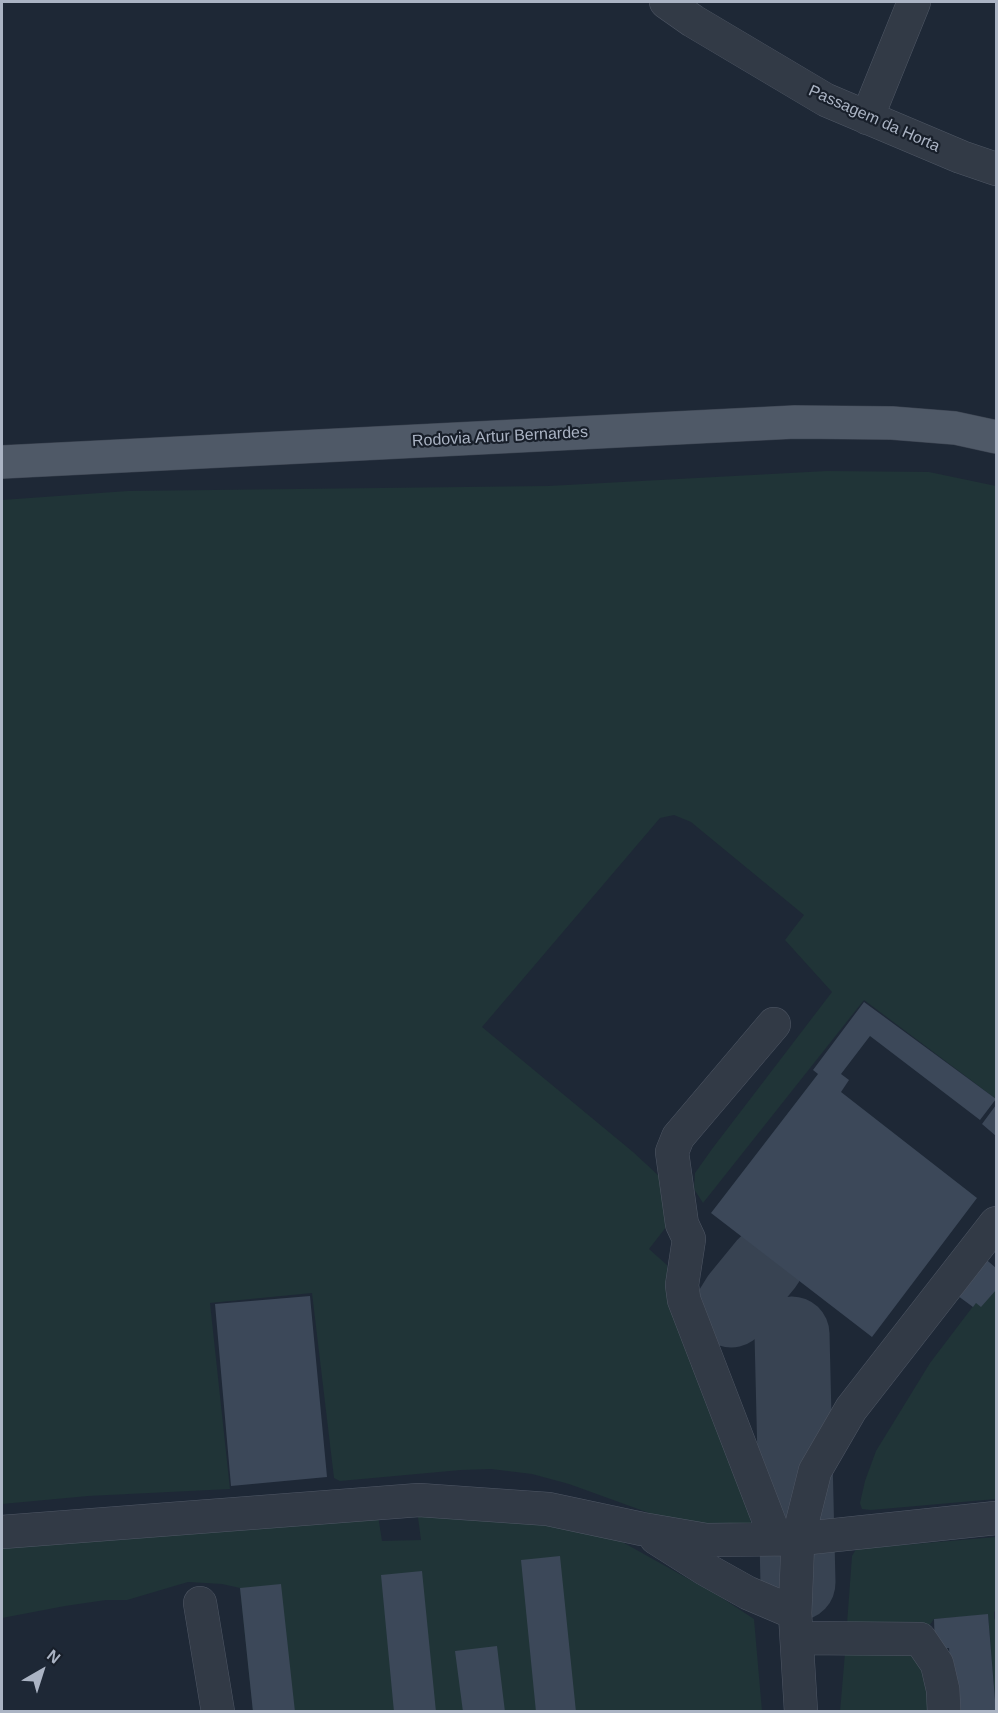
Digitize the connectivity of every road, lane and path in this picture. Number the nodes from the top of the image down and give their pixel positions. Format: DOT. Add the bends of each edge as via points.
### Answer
graph roads {
  1 [pos="666,2"];
  2 [pos="914,2"];
  3 [pos="867,118"];
  4 [pos="996,169"];
  5 [pos="996,437"];
  6 [pos="2,462"];
  7 [pos="774,1024"];
  8 [pos="996,1223"];
  9 [pos="996,1518"];
  10 [pos="642,1529"];
  11 [pos="2,1532"];
  12 [pos="787,1539"];
  13 [pos="200,1604"];
  14 [pos="796,1625"];
  15 [pos="218,1712"];
  16 [pos="801,1712"];
  17 [pos="944,1712"];
  1 -- 3 [label="street, Passagem da Horta" via="782,75"];
  2 -- 3 [label="street"];
  3 -- 4 [label="street, Passagem da Horta"];
  5 -- 6 [label="main road, Rodovia Artur Bernardes" via="955,428 903,424 795,422"];
  7 -- 12 [label="street" via="678,1137 672,1152 682,1224 689,1239 682,1285 684,1300"];
  8 -- 12 [label="street" via="851,1409 815,1471"];
  9 -- 12 [label="street"];
  10 -- 11 [label="street" via="548,1509 419,1500"];
  10 -- 12 [label="street" via="706,1540"];
  10 -- 14 [label="street"];
  12 -- 14 [label="street"];
  13 -- 15 [label="street"];
  14 -- 16 [label="street"];
  14 -- 17 [label="street" via="920,1639 937,1664"];
}
